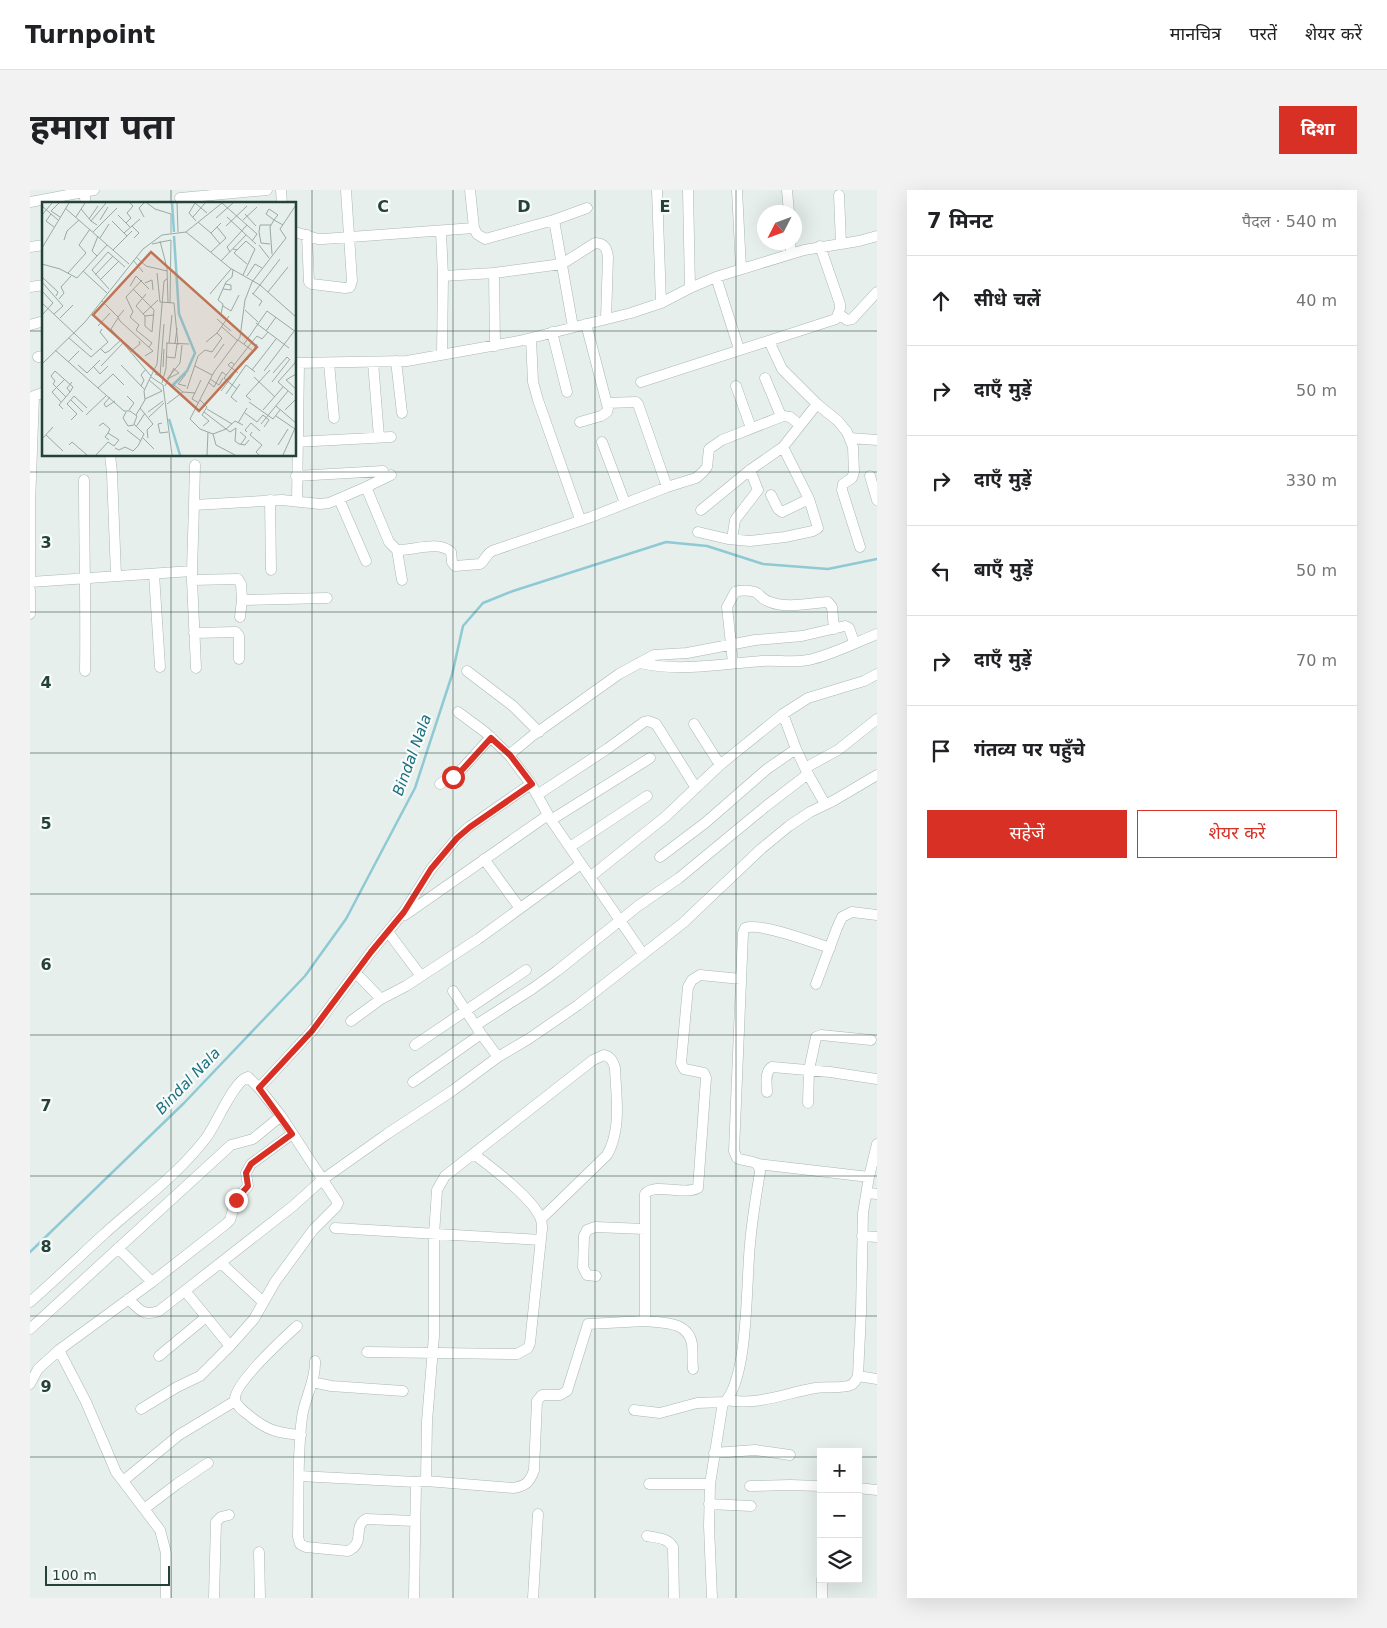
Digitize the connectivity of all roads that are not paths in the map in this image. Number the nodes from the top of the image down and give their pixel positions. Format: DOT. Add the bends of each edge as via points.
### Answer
graph roads {
  1 [pos="268,190"];
  2 [pos="346,190"];
  3 [pos="470,190"];
  4 [pos="656,190"];
  5 [pos="688,190"];
  6 [pos="736,190"];
  7 [pos="787,190"];
  8 [pos="89,191"];
  9 [pos="838,194"];
  10 [pos="37,197"];
  11 [pos="180,198"];
  12 [pos="788,205"];
  13 [pos="587,208"];
  14 [pos="554,220"];
  15 [pos="474,228"];
  16 [pos="296,232"];
  17 [pos="441,232"];
  18 [pos="307,235"];
  19 [pos="877,236"];
  20 [pos="348,238"];
  21 [pos="840,244"];
  22 [pos="820,246"];
  23 [pos="791,250"];
  24 [pos="791,254"];
  25 [pos="562,264"];
  26 [pos="741,269"];
  27 [pos="494,273"];
  28 [pos="443,276"];
  29 [pos="716,277"];
  30 [pos="690,288"];
  31 [pos="877,292"];
  32 [pos="661,303"];
  33 [pos="839,314"];
  34 [pos="606,319"];
  35 [pos="586,324"];
  36 [pos="573,327"];
  37 [pos="552,332"];
  38 [pos="531,338"];
  39 [pos="768,341"];
  40 [pos="496,346"];
  41 [pos="739,349"];
  42 [pos="442,354"];
  43 [pos="396,361"];
  44 [pos="373,362"];
  45 [pos="297,363"];
  46 [pos="330,363"];
  47 [pos="765,378"];
  48 [pos="642,382"];
  49 [pos="736,386"];
  50 [pos="567,392"];
  51 [pos="36,396"];
  52 [pos="297,398"];
  53 [pos="607,403"];
  54 [pos="817,404"];
  55 [pos="402,413"];
  56 [pos="781,416"];
  57 [pos="334,418"];
  58 [pos="580,422"];
  59 [pos="800,425"];
  60 [pos="751,428"];
  61 [pos="391,437"];
  62 [pos="379,438"];
  63 [pos="850,438"];
  64 [pos="877,440"];
  65 [pos="296,442"];
  66 [pos="602,442"];
  67 [pos="783,447"];
  68 [pos="110,456"];
  69 [pos="195,465"];
  70 [pos="750,470"];
  71 [pos="854,475"];
  72 [pos="296,476"];
  73 [pos="874,477"];
  74 [pos="84,480"];
  75 [pos="366,487"];
  76 [pos="668,487"];
  77 [pos="30,492"];
  78 [pos="771,495"];
  79 [pos="339,499"];
  80 [pos="809,499"];
  81 [pos="270,500"];
  82 [pos="877,500"];
  83 [pos="296,501"];
  84 [pos="625,503"];
  85 [pos="194,505"];
  86 [pos="701,510"];
  87 [pos="580,519"];
  88 [pos="698,532"];
  89 [pos="30,537"];
  90 [pos="732,539"];
  91 [pos="860,547"];
  92 [pos="397,550"];
  93 [pos="366,561"];
  94 [pos="271,570"];
  95 [pos="154,574"];
  96 [pos="116,575"];
  97 [pos="192,576"];
  98 [pos="84,579"];
  99 [pos="402,580"];
  100 [pos="30,581"];
  101 [pos="30,590"];
  102 [pos="327,598"];
  103 [pos="242,600"];
  104 [pos="30,614"];
  105 [pos="240,617"];
  106 [pos="834,629"];
  107 [pos="194,633"];
  108 [pos="877,634"];
  109 [pos="854,642"];
  110 [pos="730,645"];
  111 [pos="239,659"];
  112 [pos="639,662"];
  113 [pos="733,663"];
  114 [pos="160,667"];
  115 [pos="196,668"];
  116 [pos="85,671"];
  117 [pos="467,671"];
  118 [pos="877,674"];
  119 [pos="458,712"];
  120 [pos="783,714"];
  121 [pos="877,719"];
  122 [pos="694,724"];
  123 [pos="539,732"];
  124 [pos="491,738"];
  125 [pos="796,749"];
  126 [pos="510,755"];
  127 [pos="650,758"];
  128 [pos="720,765"];
  129 [pos="807,771"];
  130 [pos="877,775"];
  131 [pos="440,784"];
  132 [pos="532,784"];
  133 [pos="696,788"];
  134 [pos="537,795"];
  135 [pos="647,796"];
  136 [pos="825,804"];
  137 [pos="550,818"];
  138 [pos="570,846"];
  139 [pos="660,857"];
  140 [pos="484,859"];
  141 [pos="581,864"];
  142 [pos="590,877"];
  143 [pos="519,907"];
  144 [pos="877,914"];
  145 [pos="398,919"];
  146 [pos="620,920"];
  147 [pos="388,932"];
  148 [pos="830,948"];
  149 [pos="642,954"];
  150 [pos="526,970"];
  151 [pos="356,974"];
  152 [pos="421,976"];
  153 [pos="741,979"];
  154 [pos="816,984"];
  155 [pos="453,991"];
  156 [pos="382,999"];
  157 [pos="465,1010"];
  158 [pos="351,1021"];
  159 [pos="478,1030"];
  160 [pos="870,1040"];
  161 [pos="415,1045"];
  162 [pos="498,1057"];
  163 [pos="809,1070"];
  164 [pos="877,1079"];
  165 [pos="413,1082"];
  166 [pos="259,1088"];
  167 [pos="767,1092"];
  168 [pos="808,1103"];
  169 [pos="280,1116"];
  170 [pos="292,1134"];
  171 [pos="877,1144"];
  172 [pos="474,1154"];
  173 [pos="758,1164"];
  174 [pos="869,1177"];
  175 [pos="322,1180"];
  176 [pos="872,1194"];
  177 [pos="541,1219"];
  178 [pos="334,1228"];
  179 [pos="645,1229"];
  180 [pos="434,1235"];
  181 [pos="862,1236"];
  182 [pos="877,1237"];
  183 [pos="540,1240"];
  184 [pos="118,1248"];
  185 [pos="221,1263"];
  186 [pos="596,1276"];
  187 [pos="152,1282"];
  188 [pos="185,1291"];
  189 [pos="128,1299"];
  190 [pos="30,1302"];
  191 [pos="263,1302"];
  192 [pos="206,1318"];
  193 [pos="645,1321"];
  194 [pos="297,1326"];
  195 [pos="30,1329"];
  196 [pos="230,1346"];
  197 [pos="59,1350"];
  198 [pos="367,1352"];
  199 [pos="432,1353"];
  200 [pos="159,1356"];
  201 [pos="315,1361"];
  202 [pos="693,1369"];
  203 [pos="858,1376"];
  204 [pos="877,1379"];
  205 [pos="312,1382"];
  206 [pos="30,1384"];
  207 [pos="403,1391"];
  208 [pos="235,1401"];
  209 [pos="725,1401"];
  210 [pos="141,1409"];
  211 [pos="634,1410"];
  212 [pos="300,1435"];
  213 [pos="714,1453"];
  214 [pos="790,1455"];
  215 [pos="208,1463"];
  216 [pos="299,1476"];
  217 [pos="123,1481"];
  218 [pos="421,1482"];
  219 [pos="649,1484"];
  220 [pos="710,1484"];
  221 [pos="750,1486"];
  222 [pos="817,1486"];
  223 [pos="862,1488"];
  224 [pos="877,1490"];
  225 [pos="709,1504"];
  226 [pos="751,1506"];
  227 [pos="144,1510"];
  228 [pos="538,1514"];
  229 [pos="229,1515"];
  230 [pos="414,1521"];
  231 [pos="647,1536"];
  232 [pos="259,1552"];
  233 [pos="822,1583"];
  234 [pos="166,1598"];
  235 [pos="214,1598"];
  236 [pos="260,1598"];
  237 [pos="414,1598"];
  238 [pos="533,1598"];
  239 [pos="674,1598"];
  240 [pos="712,1598"];
  241 [pos="822,1598"];
  1 -- 11 [label="street"];
  2 -- 20 [label="street"];
  3 -- 15 [label="street"];
  4 -- 32 [label="street"];
  5 -- 30 [label="street"];
  6 -- 26 [label="street"];
  7 -- 12 [label="street"];
  8 -- 10 [label="street"];
  9 -- 21 [label="street"];
  13 -- 14 [label="street"];
  14 -- 15 [label="street" via="484,239"];
  14 -- 25 [label="street"];
  15 -- 17 [label="street"];
  16 -- 18 [label="street"];
  17 -- 20 [label="street"];
  17 -- 28 [label="street"];
  18 -- 20 [label="street" via="318,239"];
  18 -- 20 [label="street" via="310,282 346,288 352,282"];
  19 -- 21 [label="street"];
  21 -- 22 [label="street"];
  22 -- 24 [label="street"];
  22 -- 33 [label="street" via="840,304"];
  23 -- 24 [label="street"];
  24 -- 26 [label="street"];
  25 -- 27 [label="street"];
  25 -- 34 [label="street" via="596,243 607,249"];
  25 -- 36 [label="street"];
  26 -- 29 [label="street"];
  27 -- 28 [label="street"];
  27 -- 40 [label="street"];
  28 -- 42 [label="street"];
  29 -- 30 [label="street"];
  29 -- 41 [label="street"];
  30 -- 32 [label="street"];
  31 -- 33 [label="street" via="852,319 847,320"];
  32 -- 34 [label="street"];
  33 -- 39 [label="street" via="832,321"];
  34 -- 35 [label="street"];
  35 -- 36 [label="street"];
  35 -- 53 [label="street"];
  36 -- 37 [label="street"];
  37 -- 38 [label="street"];
  37 -- 50 [label="street"];
  38 -- 40 [label="street"];
  38 -- 87 [label="street" via="533,382"];
  39 -- 41 [label="street"];
  39 -- 54 [label="street" via="779,365"];
  40 -- 42 [label="street"];
  41 -- 48 [label="street"];
  42 -- 43 [label="street"];
  43 -- 44 [label="street"];
  43 -- 55 [label="street"];
  44 -- 46 [label="street"];
  44 -- 62 [label="street"];
  45 -- 46 [label="street"];
  45 -- 52 [label="street"];
  46 -- 57 [label="street"];
  47 -- 56 [label="street"];
  49 -- 60 [label="street"];
  51 -- 77 [label="street"];
  52 -- 65 [label="street"];
  53 -- 58 [label="street" via="605,414"];
  53 -- 76 [label="street" via="632,401 638,404"];
  54 -- 59 [label="street"];
  54 -- 63 [label="street" via="844,427"];
  56 -- 59 [label="street" via="790,417"];
  56 -- 60 [label="street"];
  59 -- 67 [label="street"];
  60 -- 76 [label="street" via="709,449 707,467 699,476"];
  61 -- 62 [label="street"];
  62 -- 65 [label="street"];
  63 -- 64 [label="street"];
  63 -- 71 [label="street"];
  65 -- 72 [label="street"];
  66 -- 84 [label="street"];
  67 -- 70 [label="street"];
  67 -- 80 [label="street"];
  68 -- 96 [label="street"];
  69 -- 85 [label="street"];
  70 -- 86 [label="street"];
  70 -- 90 [label="street" via="758,490 736,520"];
  71 -- 73 [label="street"];
  71 -- 91 [label="street" via="843,484 842,490"];
  72 -- 75 [label="street" via="387,473"];
  72 -- 83 [label="street"];
  73 -- 82 [label="street"];
  74 -- 98 [label="street"];
  75 -- 79 [label="street"];
  75 -- 92 [label="street" via="390,542"];
  76 -- 84 [label="street"];
  77 -- 89 [label="street"];
  78 -- 80 [label="street" via="782,512"];
  79 -- 83 [label="street" via="320,504"];
  79 -- 93 [label="street"];
  80 -- 90 [label="street" via="818,526 816,530 750,541"];
  81 -- 83 [label="street"];
  81 -- 85 [label="street"];
  81 -- 94 [label="street"];
  84 -- 87 [label="street"];
  85 -- 97 [label="street"];
  87 -- 92 [label="street" via="492,551 480,564 455,566 450,552 444,547"];
  88 -- 90 [label="street"];
  89 -- 100 [label="street"];
  92 -- 99 [label="street"];
  95 -- 96 [label="street"];
  95 -- 97 [label="street"];
  95 -- 114 [label="street"];
  96 -- 98 [label="street"];
  97 -- 103 [label="street" via="238,579"];
  97 -- 107 [label="street"];
  98 -- 100 [label="street"];
  98 -- 116 [label="street"];
  101 -- 104 [label="street"];
  102 -- 103 [label="street"];
  103 -- 105 [label="street"];
  106 -- 109 [label="street" via="847,626"];
  106 -- 110 [label="street"];
  106 -- 110 [label="street" via="832,607 828,602 782,605 762,599 757,593 738,591 734,592 727,607"];
  107 -- 111 [label="street" via="236,632 239,636"];
  107 -- 115 [label="street"];
  108 -- 109 [label="street"];
  109 -- 113 [label="street" via="808,660"];
  110 -- 112 [label="street" via="654,655"];
  110 -- 113 [label="street"];
  112 -- 113 [label="street" via="691,668"];
  112 -- 123 [label="street"];
  117 -- 123 [label="street" via="513,706"];
  118 -- 120 [label="street" via="808,698"];
  119 -- 124 [label="street"];
  120 -- 125 [label="street"];
  120 -- 128 [label="street"];
  121 -- 129 [label="street"];
  122 -- 128 [label="street"];
  123 -- 126 [label="street"];
  124 -- 126 [label="street"];
  124 -- 131 [label="street" via="462,770"];
  125 -- 129 [label="street"];
  125 -- 139 [label="street"];
  126 -- 132 [label="street"];
  127 -- 137 [label="street"];
  128 -- 133 [label="street"];
  129 -- 136 [label="street"];
  129 -- 146 [label="street" via="679,878"];
  130 -- 136 [label="street"];
  132 -- 134 [label="street"];
  132 -- 145 [label="street" via="462,832 431,869"];
  133 -- 134 [label="street" via="656,724 648,721"];
  133 -- 142 [label="street"];
  134 -- 137 [label="street"];
  135 -- 138 [label="street"];
  136 -- 149 [label="street" via="782,832 683,923"];
  137 -- 138 [label="street"];
  137 -- 140 [label="street"];
  138 -- 141 [label="street"];
  140 -- 143 [label="street"];
  140 -- 145 [label="street"];
  141 -- 142 [label="street"];
  141 -- 143 [label="street"];
  142 -- 146 [label="street"];
  143 -- 152 [label="street" via="478,939"];
  144 -- 148 [label="street" via="852,912 842,917"];
  145 -- 147 [label="street"];
  146 -- 149 [label="street"];
  146 -- 159 [label="street"];
  147 -- 151 [label="street"];
  147 -- 152 [label="street"];
  148 -- 153 [label="street" via="755,926 745,928"];
  148 -- 154 [label="street"];
  149 -- 162 [label="street" via="578,1004"];
  150 -- 157 [label="street"];
  151 -- 156 [label="street"];
  151 -- 166 [label="street" via="312,1031"];
  152 -- 156 [label="street"];
  153 -- 173 [label="street" via="734,1151 737,1158"];
  153 -- 179 [label="street" via="700,975 688,987 681,1063 684,1069 704,1073 706,1078 699,1184 694,1190 647,1191 644,1197"];
  155 -- 157 [label="street"];
  156 -- 158 [label="street"];
  157 -- 159 [label="street"];
  157 -- 161 [label="street"];
  159 -- 162 [label="street"];
  159 -- 165 [label="street"];
  160 -- 163 [label="street" via="818,1036"];
  162 -- 175 [label="street"];
  163 -- 164 [label="street"];
  163 -- 167 [label="street" via="772,1066 767,1073"];
  163 -- 168 [label="street"];
  166 -- 169 [label="street"];
  166 -- 190 [label="street" via="248,1077 244,1078 211,1131 192,1154"];
  169 -- 170 [label="street"];
  169 -- 184 [label="street" via="253,1139 231,1145"];
  170 -- 175 [label="street"];
  170 -- 187 [label="street" via="251,1164 246,1173 248,1186 236,1200 230,1220"];
  171 -- 174 [label="street"];
  172 -- 177 [label="street" via="502,1176"];
  172 -- 177 [label="street" via="598,1057 609,1056 615,1068 613,1145"];
  172 -- 180 [label="street" via="440,1182"];
  173 -- 174 [label="street"];
  173 -- 209 [label="street" via="760,1172 750,1242 742,1353 736,1379"];
  174 -- 176 [label="street"];
  175 -- 185 [label="street"];
  175 -- 191 [label="street" via="338,1203 336,1208 297,1250"];
  176 -- 181 [label="street"];
  177 -- 183 [label="street"];
  178 -- 180 [label="street"];
  179 -- 186 [label="street" via="595,1227 587,1230 583,1242 583,1270 587,1276"];
  179 -- 193 [label="street"];
  180 -- 183 [label="street"];
  180 -- 199 [label="street"];
  181 -- 182 [label="street"];
  181 -- 203 [label="street"];
  183 -- 199 [label="street" via="528,1348 517,1354"];
  184 -- 187 [label="street"];
  184 -- 195 [label="street"];
  185 -- 188 [label="street"];
  185 -- 191 [label="street"];
  187 -- 189 [label="street"];
  188 -- 189 [label="street" via="150,1314"];
  188 -- 192 [label="street"];
  189 -- 197 [label="street"];
  191 -- 196 [label="street" via="254,1319"];
  192 -- 196 [label="street"];
  192 -- 200 [label="street"];
  193 -- 202 [label="street" via="677,1325 687,1334 692,1342"];
  193 -- 218 [label="street" via="588,1324 567,1391 560,1395 542,1395 537,1401 534,1470 526,1484 513,1488"];
  194 -- 208 [label="street" via="249,1374"];
  196 -- 210 [label="street" via="200,1376"];
  197 -- 206 [label="street" via="38,1369"];
  197 -- 217 [label="street"];
  198 -- 199 [label="street"];
  199 -- 218 [label="street"];
  201 -- 205 [label="street"];
  203 -- 204 [label="street"];
  203 -- 209 [label="street" via="849,1386 816,1388 768,1400"];
  205 -- 207 [label="street"];
  205 -- 212 [label="street"];
  208 -- 212 [label="street" via="270,1430"];
  208 -- 217 [label="street" via="179,1435"];
  209 -- 211 [label="street" via="697,1403 660,1413"];
  209 -- 213 [label="street"];
  212 -- 216 [label="street"];
  213 -- 214 [label="street" via="755,1450"];
  213 -- 220 [label="street"];
  215 -- 227 [label="street"];
  216 -- 218 [label="street"];
  216 -- 230 [label="street" via="300,1544 348,1550 358,1542 360,1525 366,1520"];
  217 -- 227 [label="street"];
  218 -- 230 [label="street"];
  219 -- 220 [label="street"];
  220 -- 225 [label="street"];
  221 -- 222 [label="street"];
  223 -- 224 [label="street"];
  225 -- 226 [label="street"];
  225 -- 240 [label="street"];
  227 -- 234 [label="street" via="164,1540"];
  228 -- 238 [label="street"];
  229 -- 235 [label="street" via="216,1522"];
  230 -- 237 [label="street"];
  231 -- 239 [label="street" via="672,1544"];
  232 -- 236 [label="street"];
  233 -- 241 [label="street"];
}
